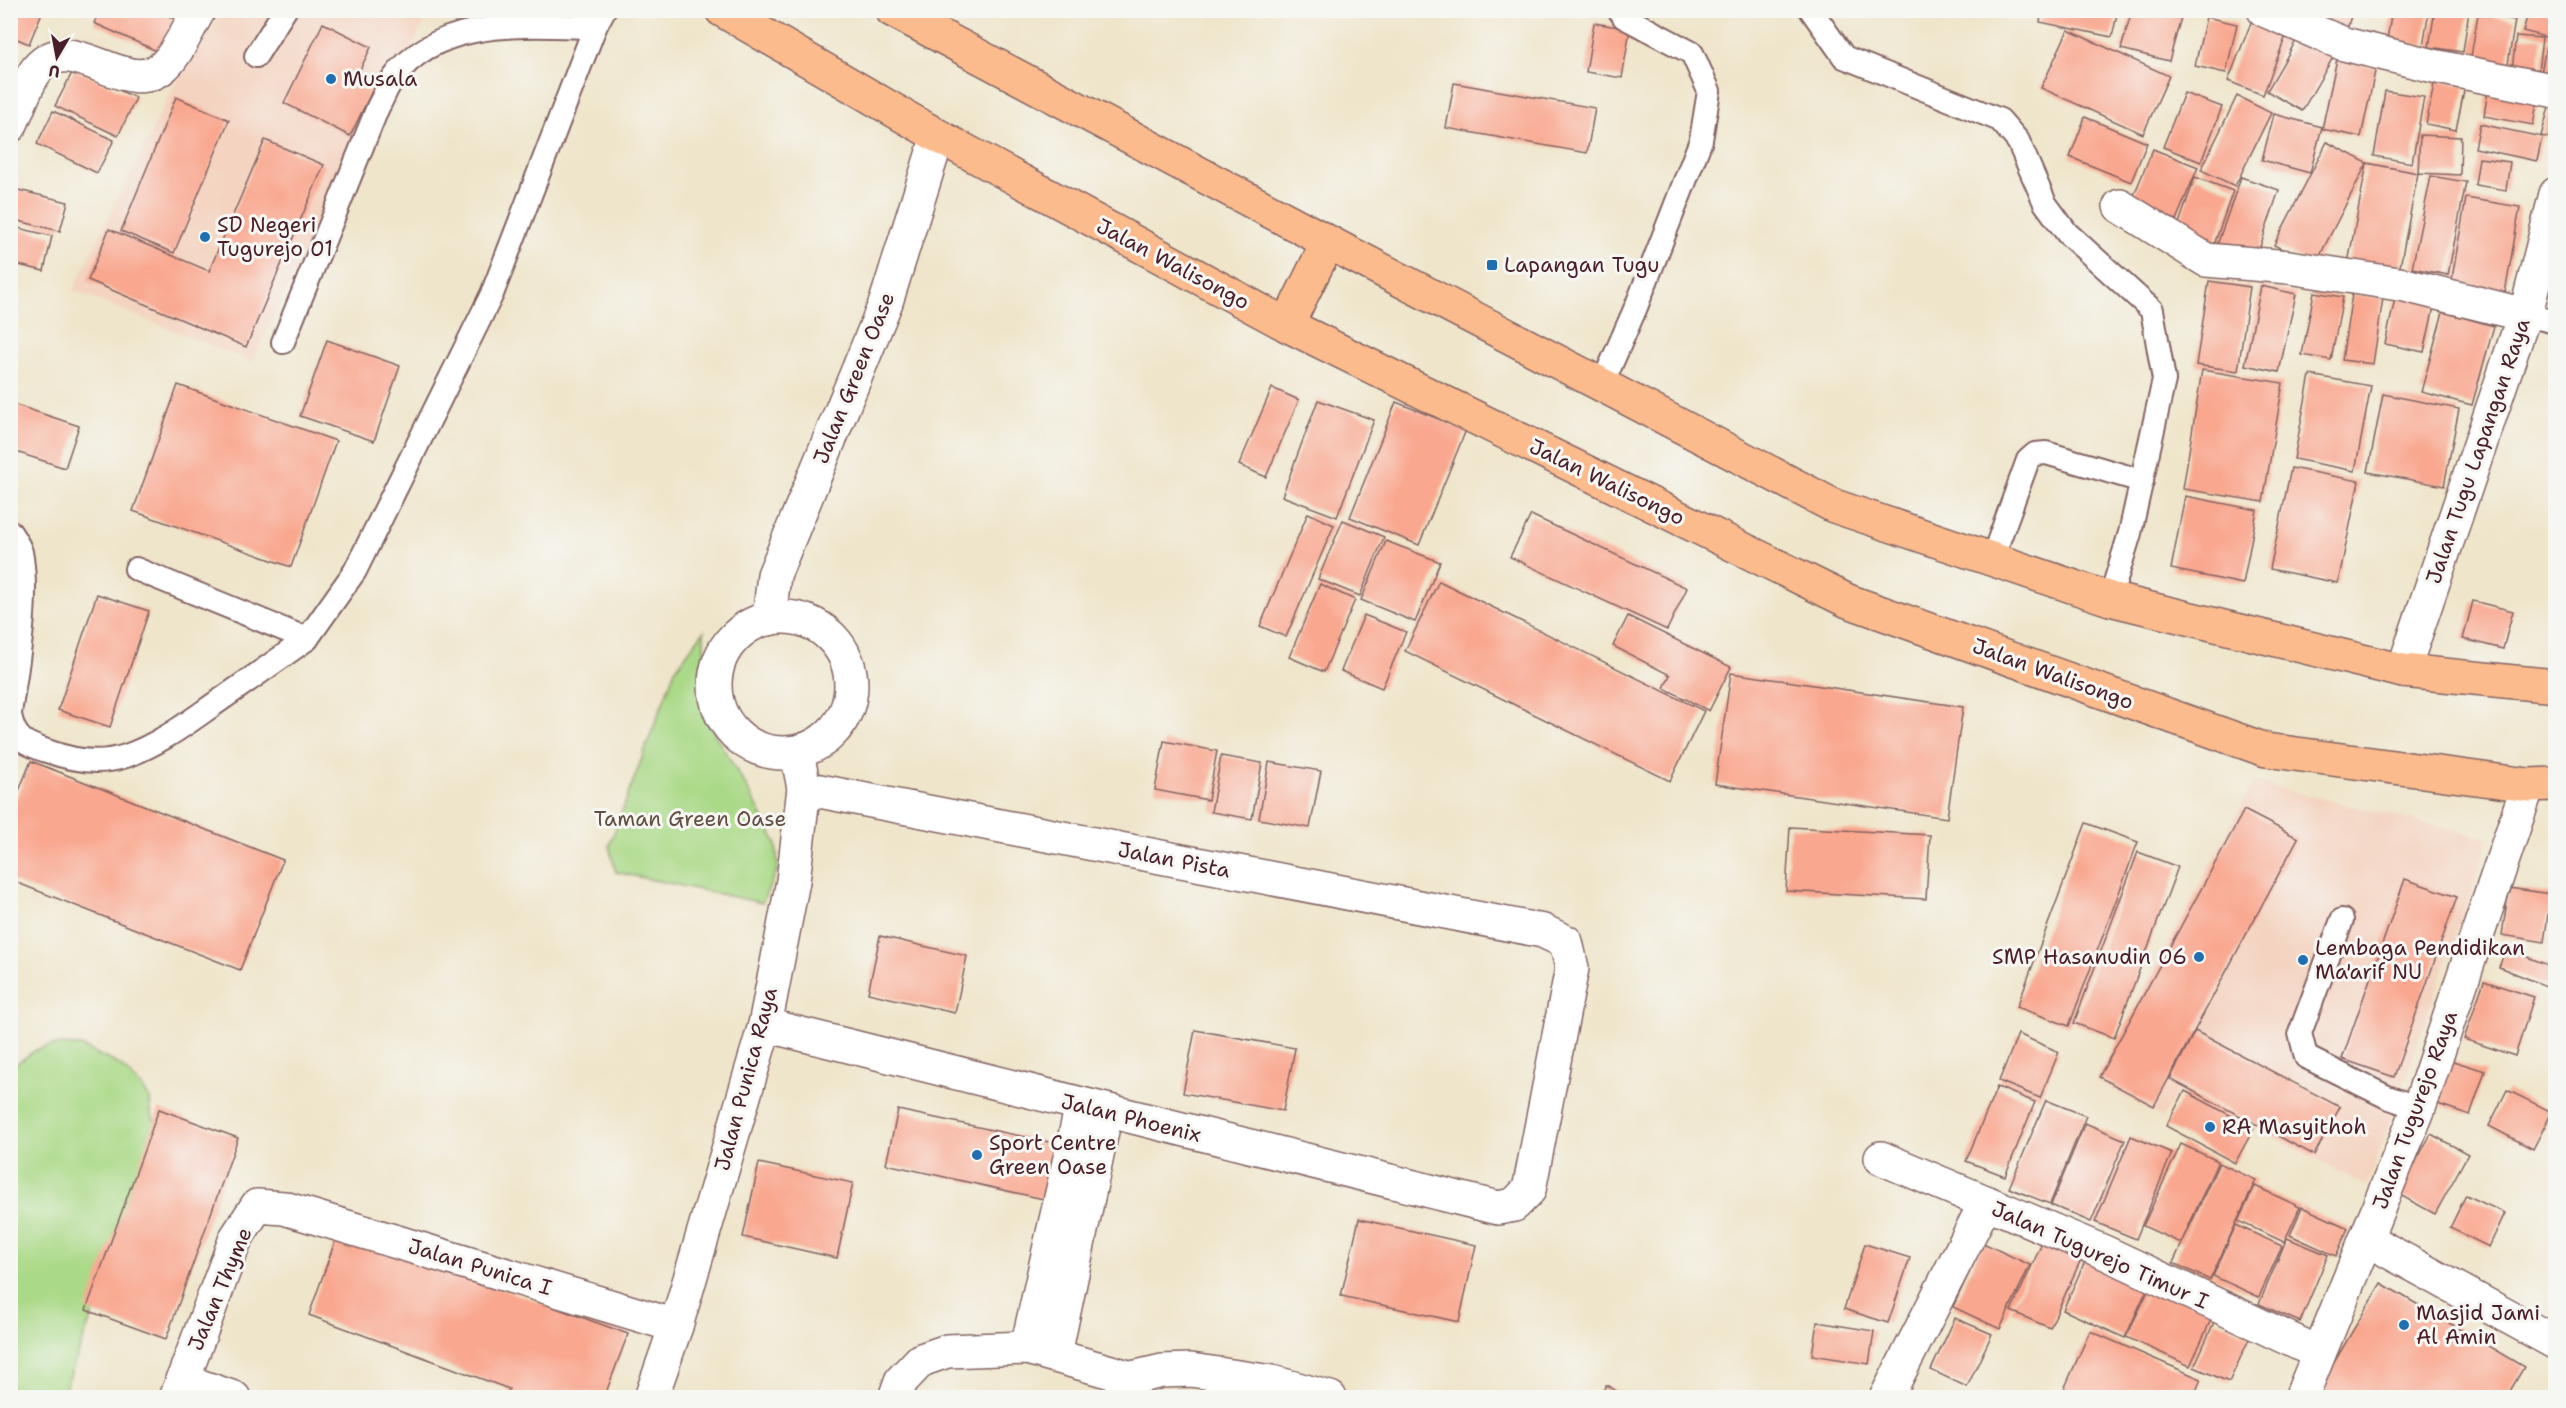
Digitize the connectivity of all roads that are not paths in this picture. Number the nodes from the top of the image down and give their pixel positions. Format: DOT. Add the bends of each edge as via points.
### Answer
graph roads {
  1 [pos="199,10"];
  2 [pos="285,10"];
  3 [pos="722,10"];
  4 [pos="892,10"];
  5 [pos="1619,10"];
  6 [pos="1811,10"];
  7 [pos="2279,13"];
  8 [pos="599,19"];
  9 [pos="256,56"];
  10 [pos="2556,91"];
  11 [pos="10,126"];
  12 [pos="938,136"];
  13 [pos="2556,194"];
  14 [pos="2120,206"];
  15 [pos="1328,242"];
  16 [pos="2540,319"];
  17 [pos="1287,325"];
  18 [pos="284,342"];
  19 [pos="1602,385"];
  20 [pos="2142,481"];
  21 [pos="10,532"];
  22 [pos="1992,559"];
  23 [pos="136,569"];
  24 [pos="2110,599"];
  25 [pos="769,619"];
  26 [pos="308,639"];
  27 [pos="2403,671"];
  28 [pos="2556,686"];
  29 [pos="10,714"];
  30 [pos="797,753"];
  31 [pos="2542,784"];
  32 [pos="804,788"];
  33 [pos="2342,920"];
  34 [pos="765,1025"];
  35 [pos="2419,1108"];
  36 [pos="1094,1109"];
  37 [pos="1881,1158"];
  38 [pos="1985,1204"];
  39 [pos="284,1208"];
  40 [pos="1498,1208"];
  41 [pos="2366,1239"];
  42 [pos="676,1326"];
  43 [pos="2556,1343"];
  44 [pos="1041,1351"];
  45 [pos="2319,1353"];
  46 [pos="179,1389"];
  47 [pos="1136,1391"];
  48 [pos="234,1398"];
  49 [pos="651,1398"];
  50 [pos="895,1398"];
  51 [pos="1330,1398"];
  52 [pos="1886,1398"];
  53 [pos="2301,1398"];
  1 -- 11 [label="street" via="165,65 147,75 130,76 66,55 52,57 37,69"];
  2 -- 9 [label="lane"];
  3 -- 12 [label="highway, Jalan Walisongo"];
  4 -- 15 [label="highway"];
  5 -- 19 [label="lane" via="1624,17 1692,53 1709,91 1701,140"];
  6 -- 20 [label="lane" via="1844,57 2000,120 2018,141 2045,203 2067,233 2152,310 2164,380"];
  7 -- 10 [label="street" via="2344,44"];
  8 -- 18 [label="lane" via="501,26 467,33 437,43 394,78 378,107"];
  8 -- 26 [label="lane" via="492,294 355,571"];
  12 -- 17 [label="highway, Jalan Walisongo"];
  12 -- 25 [label="street, Jalan Green Oase" via="886,302 774,575"];
  13 -- 16 [label="street, Jalan Tugu Lapangan Raya"];
  14 -- 16 [label="street" via="2206,260 2289,267 2405,285"];
  15 -- 17 [label="highway"];
  15 -- 19 [label="highway"];
  16 -- 27 [label="street, Jalan Tugu Lapangan Raya"];
  17 -- 31 [label="highway, Jalan Walisongo" via="1848,601 2266,750"];
  19 -- 22 [label="highway" via="1834,506"];
  20 -- 22 [label="lane" via="2046,453 2035,454 2028,460"];
  20 -- 24 [label="lane"];
  21 -- 29 [label="lane" via="20,550 23,580 20,650"];
  22 -- 24 [label="highway"];
  23 -- 26 [label="lane"];
  24 -- 27 [label="highway"];
  25 -- 30 [label="street" via="744,628 725,648 715,673 715,700 726,724 746,743 770,753"];
  25 -- 30 [label="street" via="796,618 821,628 840,647 851,672 851,699 841,723 822,742"];
  26 -- 29 [label="lane" via="183,726 124,757 74,761 43,750 21,741"];
  27 -- 28 [label="highway"];
  30 -- 32 [label="street, Jalan Punica Raya"];
  31 -- 35 [label="street, Jalan Tugurejo Raya"];
  32 -- 34 [label="street, Jalan Punica Raya" via="793,881"];
  32 -- 40 [label="street, Jalan Pista" via="1543,931 1566,942 1572,968 1528,1190 1514,1205"];
  33 -- 35 [label="lane" via="2300,1033 2306,1057 2386,1097"];
  34 -- 36 [label="street, Jalan Phoenix"];
  34 -- 42 [label="street, Jalan Punica Raya"];
  35 -- 41 [label="street, Jalan Tugurejo Raya"];
  36 -- 40 [label="street, Jalan Phoenix"];
  36 -- 44 [label="street"];
  37 -- 38 [label="street, Jalan Tugurejo Timur I"];
  38 -- 45 [label="street, Jalan Tugurejo Timur I" via="2104,1252"];
  38 -- 52 [label="street"];
  39 -- 42 [label="street, Jalan Punica I"];
  39 -- 46 [label="street, Jalan Thyme" via="257,1206 236,1238"];
  41 -- 43 [label="street"];
  41 -- 45 [label="street, Jalan Tugurejo Raya"];
  42 -- 49 [label="street, Jalan Punica Raya"];
  44 -- 47 [label="street"];
  44 -- 50 [label="street" via="946,1351 921,1360 901,1381"];
  45 -- 53 [label="street, Jalan Tugurejo Raya"];
  46 -- 48 [label="street"];
  47 -- 51 [label="street" via="1162,1371 1191,1370 1272,1382"];
}
